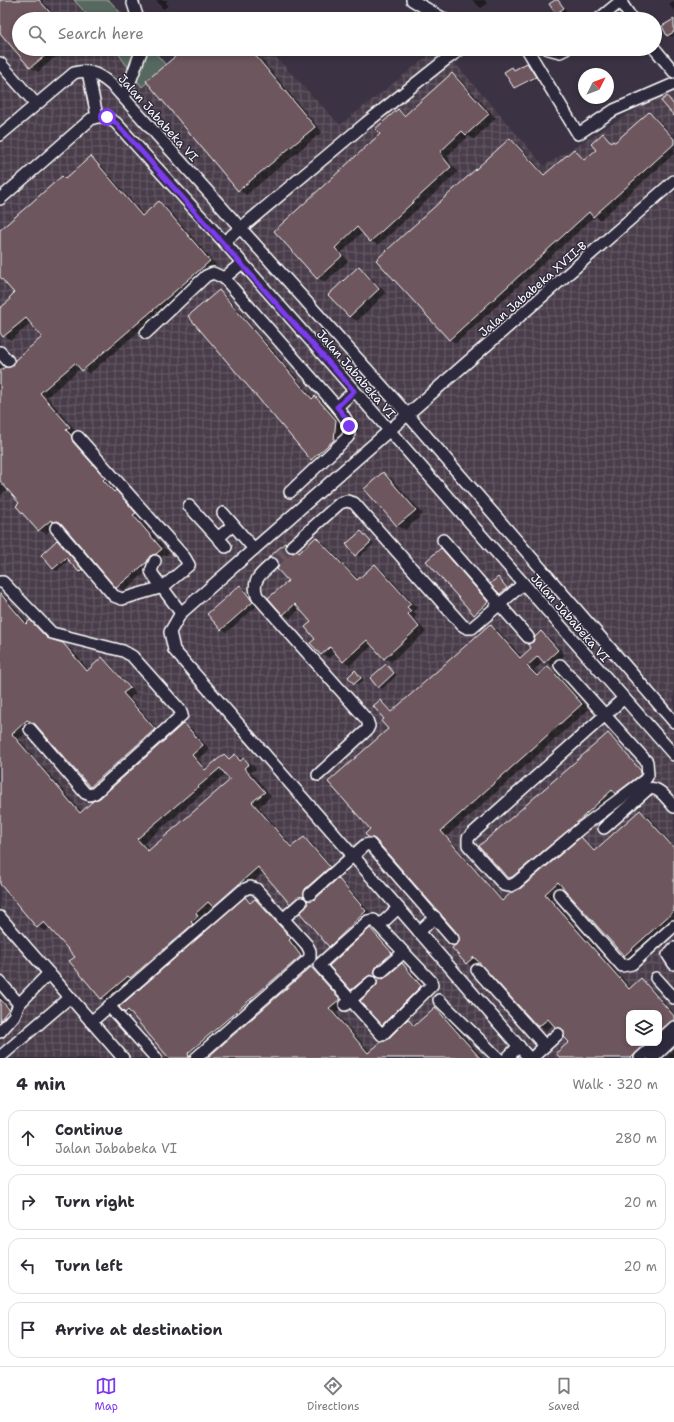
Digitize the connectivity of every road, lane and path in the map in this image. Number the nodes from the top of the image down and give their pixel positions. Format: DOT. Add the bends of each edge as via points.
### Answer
graph roads {
  1 [pos="132,0"];
  2 [pos="412,0"];
  3 [pos="621,1"];
  4 [pos="136,12"];
  5 [pos="432,12"];
  6 [pos="608,12"];
  7 [pos="628,12"];
  8 [pos="139,56"];
  9 [pos="451,56"];
  10 [pos="531,56"];
  11 [pos="661,56"];
  12 [pos="0,63"];
  13 [pos="88,72"];
  14 [pos="674,72"];
  15 [pos="674,84"];
  16 [pos="124,98"];
  17 [pos="36,104"];
  18 [pos="97,116"];
  19 [pos="0,135"];
  20 [pos="674,182"];
  21 [pos="0,199"];
  22 [pos="240,228"];
  23 [pos="224,242"];
  24 [pos="242,263"];
  25 [pos="224,278"];
  26 [pos="146,333"];
  27 [pos="0,352"];
  28 [pos="8,361"];
  29 [pos="354,391"];
  30 [pos="337,407"];
  31 [pos="408,415"];
  32 [pos="389,432"];
  33 [pos="78,437"];
  34 [pos="290,492"];
  35 [pos="189,506"];
  36 [pos="223,513"];
  37 [pos="233,525"];
  38 [pos="56,528"];
  39 [pos="218,538"];
  40 [pos="443,540"];
  41 [pos="292,546"];
  42 [pos="226,547"];
  43 [pos="254,549"];
  44 [pos="155,561"];
  45 [pos="272,564"];
  46 [pos="0,582"];
  47 [pos="522,584"];
  48 [pos="163,587"];
  49 [pos="500,604"];
  50 [pos="180,613"];
  51 [pos="528,637"];
  52 [pos="560,665"];
  53 [pos="624,698"];
  54 [pos="604,716"];
  55 [pos="673,720"];
  56 [pos="30,729"];
  57 [pos="674,755"];
  58 [pos="318,775"];
  59 [pos="674,807"];
  60 [pos="604,828"];
  61 [pos="353,856"];
  62 [pos="310,894"];
  63 [pos="559,894"];
  64 [pos="301,903"];
  65 [pos="398,908"];
  66 [pos="435,917"];
  67 [pos="1,919"];
  68 [pos="283,919"];
  69 [pos="379,926"];
  70 [pos="674,926"];
  71 [pos="419,932"];
  72 [pos="453,939"];
  73 [pos="674,948"];
  74 [pos="403,953"];
  75 [pos="674,964"];
  76 [pos="477,970"];
  77 [pos="381,972"];
  78 [pos="49,973"];
  79 [pos="656,978"];
  80 [pos="0,982"];
  81 [pos="370,982"];
  82 [pos="70,997"];
  83 [pos="674,998"];
  84 [pos="439,1000"];
  85 [pos="347,1003"];
  86 [pos="19,1004"];
  87 [pos="108,1006"];
  88 [pos="92,1022"];
  89 [pos="674,1027"];
  90 [pos="0,1032"];
  91 [pos="558,1034"];
  92 [pos="662,1038"];
  93 [pos="674,1038"];
  94 [pos="519,1046"];
  95 [pos="545,1046"];
  96 [pos="654,1046"];
  97 [pos="0,1057"];
  98 [pos="123,1058"];
  99 [pos="156,1058"];
  100 [pos="196,1058"];
  101 [pos="498,1058"];
  102 [pos="507,1058"];
  103 [pos="531,1058"];
  104 [pos="640,1058"];
  105 [pos="653,1058"];
  1 -- 4 [label="street"];
  2 -- 5 [label="street"];
  3 -- 6 [label="street"];
  3 -- 7 [label="street"];
  8 -- 16 [label="street"];
  9 -- 22 [label="street"];
  10 -- 15 [label="street" via="578,134 614,110"];
  11 -- 14 [label="street"];
  12 -- 17 [label="street"];
  13 -- 16 [label="street, Jalan Jababeka VI" via="106,80"];
  13 -- 17 [label="street" via="74,72"];
  13 -- 18 [label="street"];
  16 -- 22 [label="street, Jalan Jababeka VI"];
  17 -- 19 [label="street"];
  18 -- 21 [label="street"];
  18 -- 23 [label="street, Jalan Jababeka VI" via="107,117 116,123"];
  20 -- 31 [label="street, Jalan Jababeka XVII-B"];
  22 -- 23 [label="street"];
  22 -- 31 [label="street, Jalan Jababeka VI"];
  23 -- 24 [label="street, Jalan Jababeka VI"];
  24 -- 25 [label="street"];
  24 -- 29 [label="street, Jalan Jababeka VI"];
  25 -- 26 [label="street" via="213,273 206,276"];
  25 -- 30 [label="street"];
  27 -- 28 [label="street"];
  29 -- 30 [label="street"];
  29 -- 32 [label="street, Jalan Jababeka VI"];
  30 -- 34 [label="street" via="347,419 348,436"];
  31 -- 32 [label="street, Jalan Jababeka XVII-B"];
  31 -- 55 [label="street, Jalan Jababeka VI"];
  32 -- 43 [label="street, Jalan Jababeka XVII-B"];
  32 -- 47 [label="street, Jalan Jababeka VI"];
  33 -- 48 [label="street" via="188,563 188,568"];
  35 -- 39 [label="street"];
  36 -- 37 [label="street"];
  37 -- 39 [label="street"];
  37 -- 43 [label="street"];
  38 -- 48 [label="street" via="118,598 131,598"];
  39 -- 42 [label="street"];
  40 -- 49 [label="street"];
  41 -- 49 [label="street" via="340,503 347,501 354,503 466,628 472,628"];
  43 -- 50 [label="street, Jalan Jababeka XVII-B"];
  44 -- 48 [label="street" via="151,571"];
  45 -- 58 [label="street" via="254,584 257,596 367,720 369,726"];
  46 -- 56 [label="street" via="3,582 52,633 123,651 132,656 182,715 90,795 85,793"];
  47 -- 49 [label="street"];
  47 -- 53 [label="street, Jalan Jababeka VI"];
  48 -- 50 [label="street"];
  49 -- 51 [label="street"];
  50 -- 61 [label="street" via="170,632 174,650"];
  52 -- 54 [label="street"];
  53 -- 54 [label="street"];
  53 -- 57 [label="street, Jalan Jababeka VI"];
  54 -- 54 [label="street" via="647,762 648,774 645,780 581,828 516,883 510,886 504,884 468,845 468,838"];
  59 -- 60 [label="street" via="658,790 648,789"];
  61 -- 62 [label="street"];
  61 -- 65 [label="street"];
  61 -- 66 [label="street" via="365,845 372,845"];
  63 -- 70 [label="street" via="622,966 632,964"];
  64 -- 68 [label="street"];
  65 -- 69 [label="street"];
  65 -- 71 [label="street"];
  66 -- 71 [label="street"];
  66 -- 72 [label="street"];
  67 -- 78 [label="street"];
  68 -- 87 [label="street" via="256,889 250,887 243,890"];
  68 -- 100 [label="street" via="307,945 310,958"];
  69 -- 74 [label="street"];
  69 -- 85 [label="street" via="374,920 368,921 319,965"];
  71 -- 94 [label="street"];
  73 -- 75 [label="street" via="668,955"];
  74 -- 77 [label="street"];
  74 -- 85 [label="street" via="432,985 382,1036"];
  76 -- 95 [label="street"];
  78 -- 82 [label="street"];
  78 -- 86 [label="street"];
  79 -- 83 [label="street"];
  80 -- 86 [label="street"];
  81 -- 85 [label="street"];
  82 -- 88 [label="street"];
  82 -- 97 [label="street"];
  84 -- 101 [label="street"];
  86 -- 90 [label="street" via="14,1016"];
  87 -- 88 [label="street"];
  87 -- 99 [label="street"];
  88 -- 98 [label="street"];
  89 -- 92 [label="street"];
  91 -- 95 [label="street"];
  93 -- 105 [label="street"];
  94 -- 102 [label="street"];
  94 -- 103 [label="street"];
  95 -- 103 [label="street"];
  96 -- 104 [label="street"];
}
